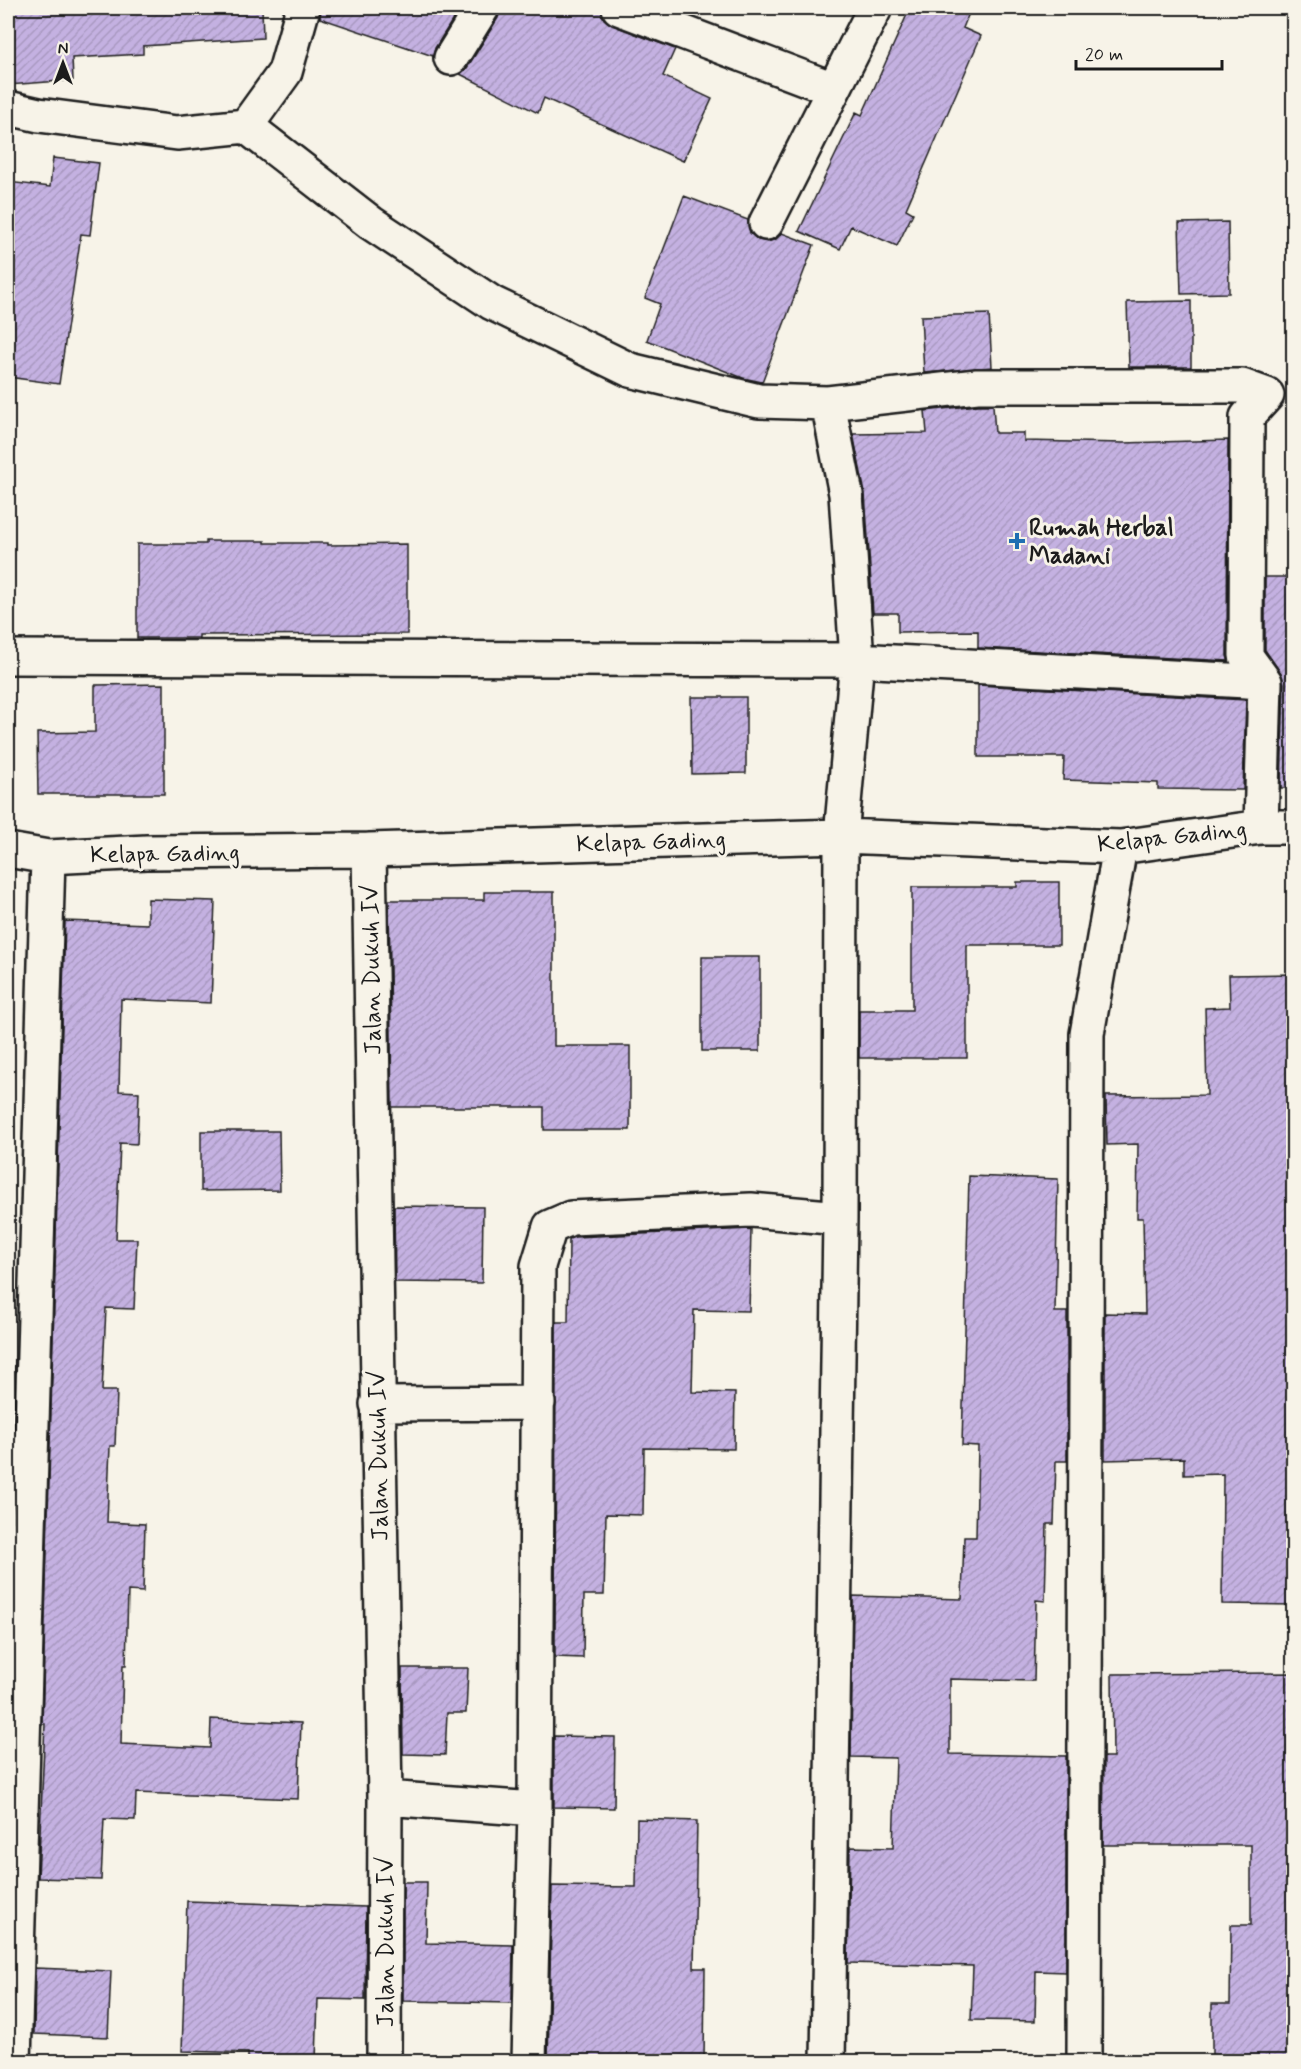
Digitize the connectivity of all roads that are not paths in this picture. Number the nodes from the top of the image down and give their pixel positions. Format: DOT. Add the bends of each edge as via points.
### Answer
graph roads {
  1 [pos="303,8"];
  2 [pos="482,8"];
  3 [pos="619,8"];
  4 [pos="875,8"];
  5 [pos="451,58"];
  6 [pos="833,89"];
  7 [pos="8,108"];
  8 [pos="246,126"];
  9 [pos="766,223"];
  10 [pos="828,403"];
  11 [pos="8,657"];
  12 [pos="857,660"];
  13 [pos="1265,682"];
  14 [pos="1261,827"];
  15 [pos="1293,827"];
  16 [pos="842,836"];
  17 [pos="1120,847"];
  18 [pos="8,850"];
  19 [pos="369,850"];
  20 [pos="48,856"];
  21 [pos="840,1218"];
  22 [pos="538,1403"];
  23 [pos="377,1404"];
  24 [pos="385,1798"];
  25 [pos="536,1809"];
  26 [pos="14,2061"];
  27 [pos="384,2061"];
  28 [pos="529,2061"];
  29 [pos="828,2061"];
  30 [pos="1084,2061"];
  1 -- 8 [label="street" via="285,72"];
  2 -- 5 [label="street"];
  3 -- 6 [label="street"];
  4 -- 6 [label="street"];
  6 -- 9 [label="street"];
  7 -- 8 [label="street" via="177,133"];
  8 -- 10 [label="street" via="371,223 492,303 630,370 759,401"];
  10 -- 12 [label="street" via="846,494"];
  10 -- 13 [label="street" via="977,386 1242,386 1267,395 1247,417 1246,656"];
  11 -- 12 [label="street"];
  12 -- 13 [label="street"];
  12 -- 16 [label="street"];
  13 -- 14 [label="street"];
  14 -- 15 [label="street, Kelapa Gading"];
  14 -- 17 [label="street, Kelapa Gading"];
  16 -- 17 [label="street, Kelapa Gading"];
  16 -- 19 [label="street, Kelapa Gading"];
  16 -- 21 [label="street"];
  17 -- 30 [label="street" via="1088,1034"];
  18 -- 20 [label="street, Kelapa Gading"];
  19 -- 20 [label="street, Kelapa Gading"];
  19 -- 23 [label="street, Jalan Dukuh IV"];
  20 -- 26 [label="street"];
  21 -- 22 [label="street" via="751,1210 571,1218 550,1227 538,1266"];
  21 -- 29 [label="street"];
  22 -- 23 [label="street"];
  22 -- 25 [label="street"];
  23 -- 24 [label="street, Jalan Dukuh IV"];
  24 -- 25 [label="street"];
  24 -- 27 [label="street, Jalan Dukuh IV"];
  25 -- 28 [label="street"];
}
